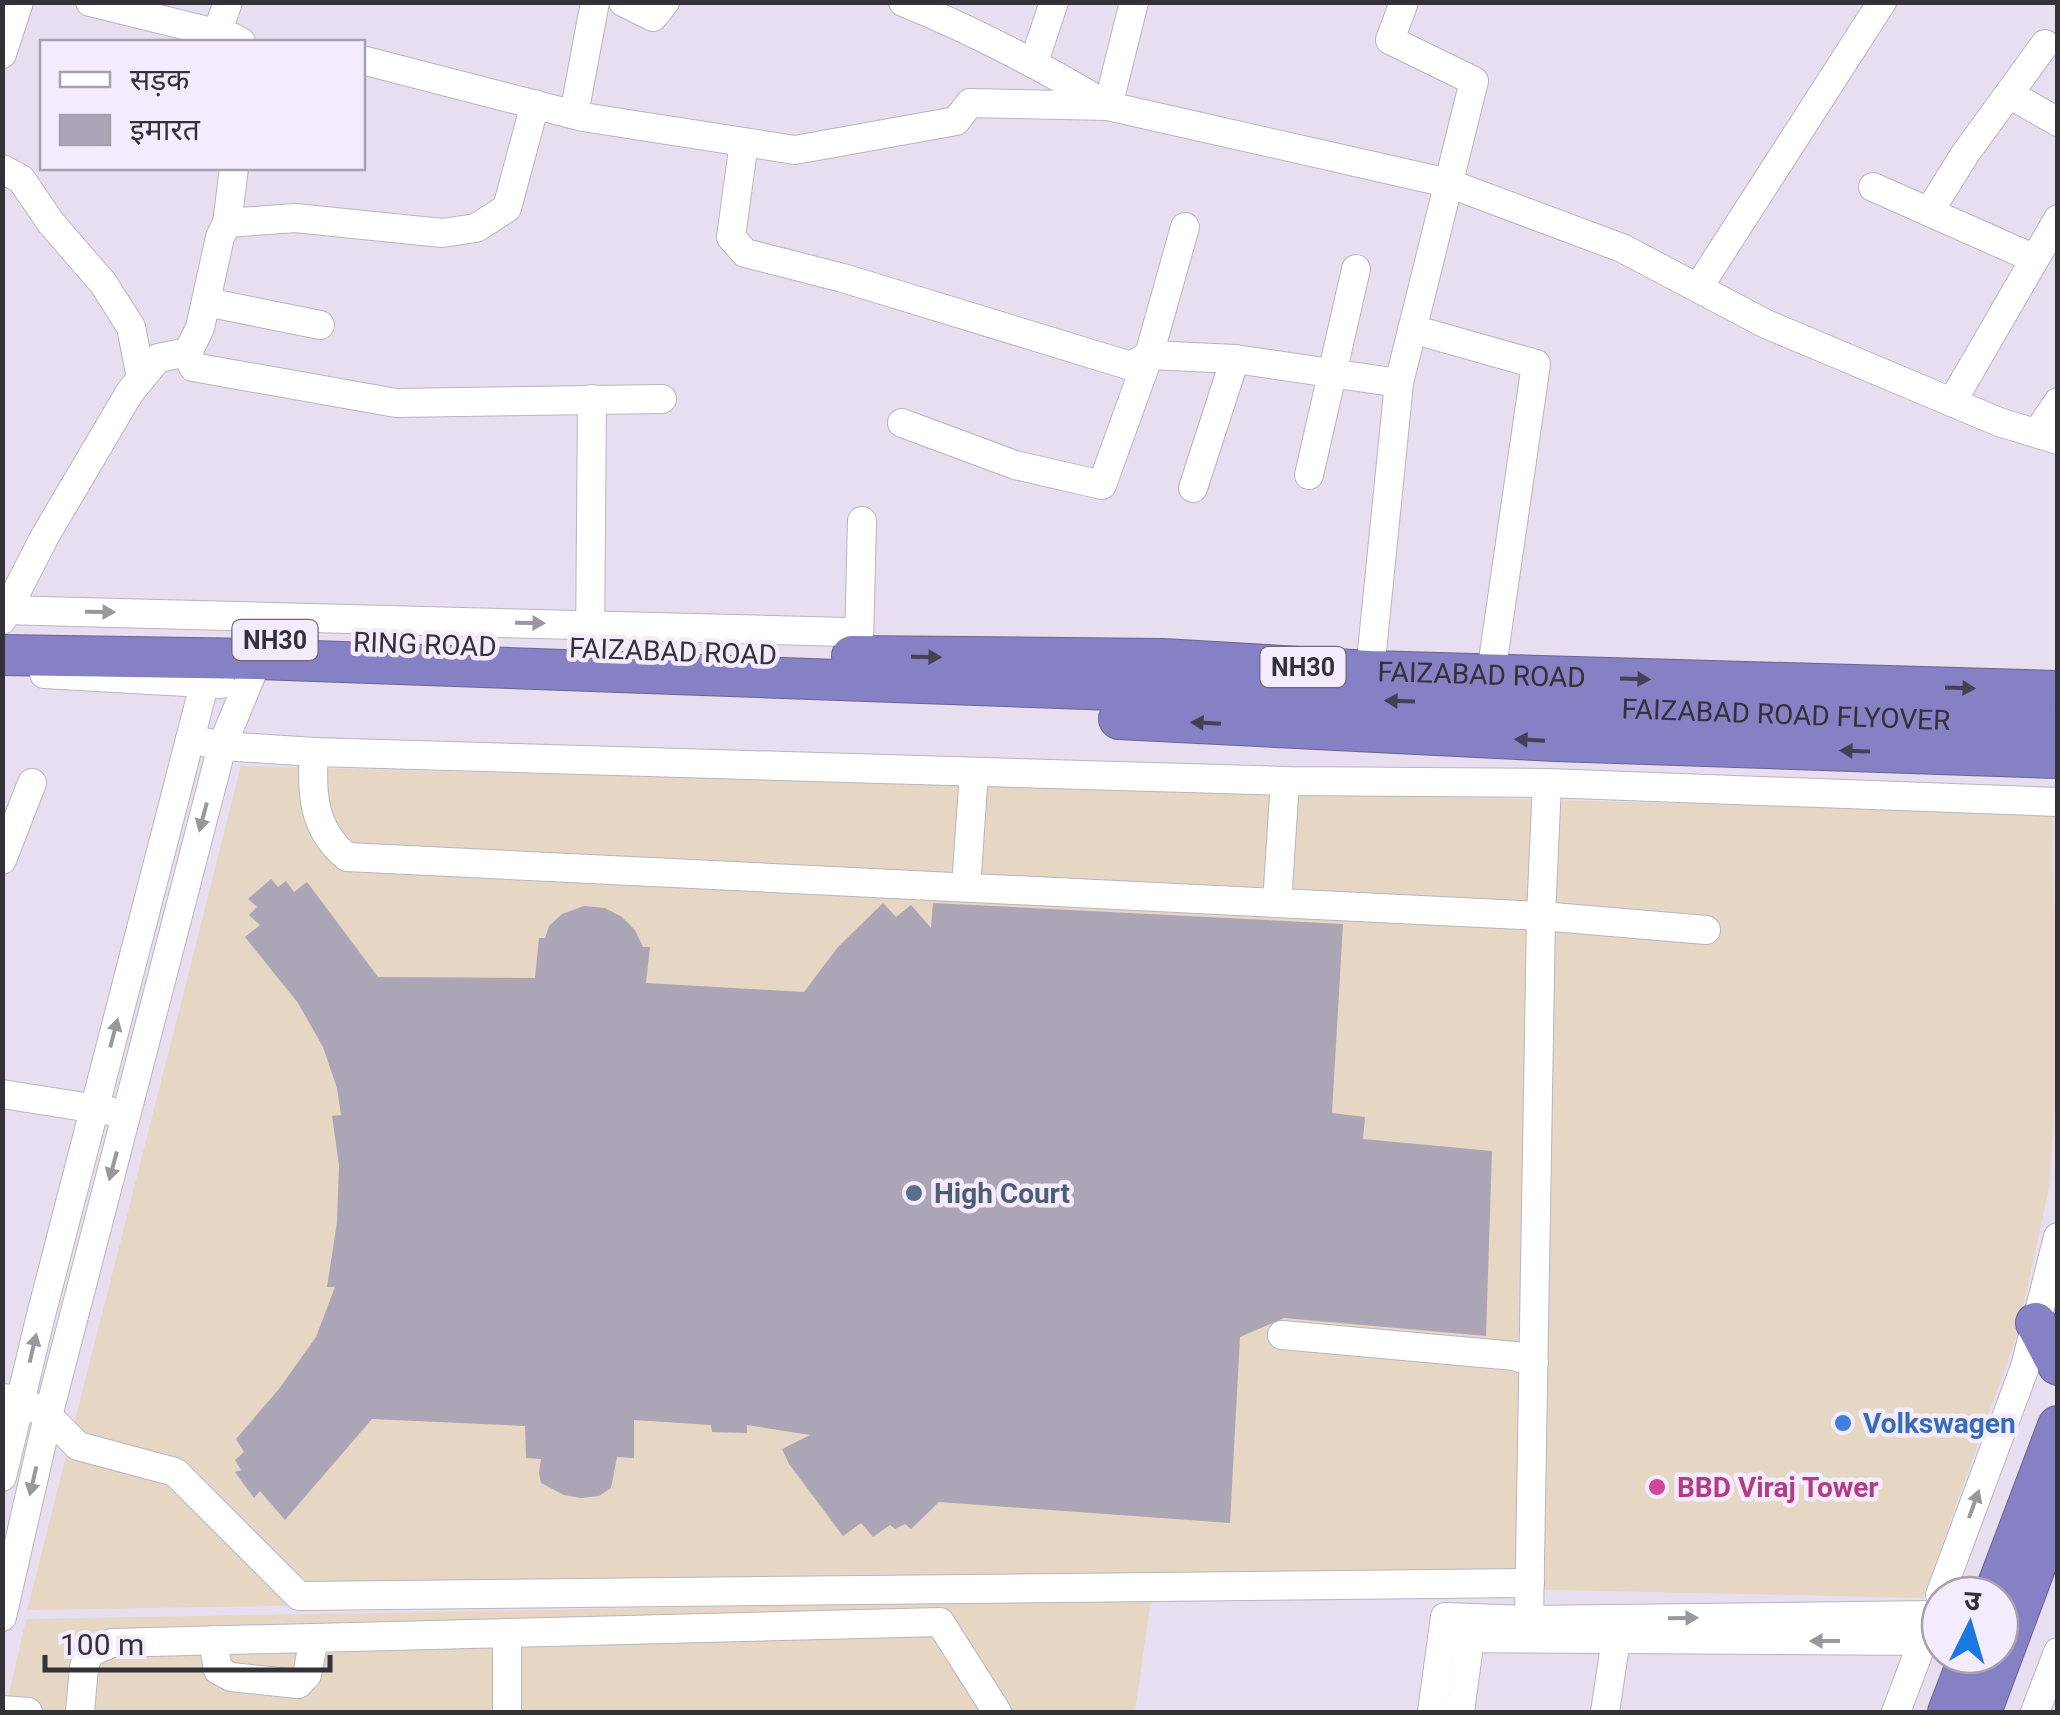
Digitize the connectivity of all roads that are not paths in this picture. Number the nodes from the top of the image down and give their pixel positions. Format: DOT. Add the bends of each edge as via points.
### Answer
graph roads {
  1 [pos="19,2"];
  2 [pos="90,2"];
  3 [pos="228,2"];
  4 [pos="595,2"];
  5 [pos="623,2"];
  6 [pos="665,2"];
  7 [pos="904,2"];
  8 [pos="1054,2"];
  9 [pos="1134,2"];
  10 [pos="1404,2"];
  11 [pos="1882,2"];
  12 [pos="229,38"];
  13 [pos="2046,44"];
  14 [pos="2,54"];
  15 [pos="365,61"];
  16 [pos="1034,62"];
  17 [pos="2008,94"];
  18 [pos="534,104"];
  19 [pos="1108,106"];
  20 [pos="574,114"];
  21 [pos="2058,122"];
  22 [pos="744,142"];
  23 [pos="2,168"];
  24 [pos="234,170"];
  25 [pos="1448,183"];
  26 [pos="1873,187"];
  27 [pos="1929,212"];
  28 [pos="2058,220"];
  29 [pos="227,223"];
  30 [pos="1186,227"];
  31 [pos="2033,258"];
  32 [pos="1356,269"];
  33 [pos="1698,288"];
  34 [pos="206,302"];
  35 [pos="320,326"];
  36 [pos="1412,329"];
  37 [pos="188,352"];
  38 [pos="1149,354"];
  39 [pos="1235,359"];
  40 [pos="1331,375"];
  41 [pos="141,378"];
  42 [pos="1399,383"];
  43 [pos="592,399"];
  44 [pos="662,399"];
  45 [pos="1952,402"];
  46 [pos="2058,402"];
  47 [pos="902,423"];
  48 [pos="2047,437"];
  49 [pos="1309,475"];
  50 [pos="1193,488"];
  51 [pos="862,521"];
  52 [pos="4,618"];
  53 [pos="590,636"];
  54 [pos="548,647"];
  55 [pos="866,650"];
  56 [pos="2,654"];
  57 [pos="208,670"];
  58 [pos="1370,671"];
  59 [pos="2,672"];
  60 [pos="253,672"];
  61 [pos="1491,674"];
  62 [pos="974,687"];
  63 [pos="2058,691"];
  64 [pos="2058,724"];
  65 [pos="190,739"];
  66 [pos="222,746"];
  67 [pos="314,752"];
  68 [pos="2058,758"];
  69 [pos="974,772"];
  70 [pos="1286,781"];
  71 [pos="32,782"];
  72 [pos="1547,784"];
  73 [pos="2058,802"];
  74 [pos="2,860"];
  75 [pos="966,888"];
  76 [pos="1277,903"];
  77 [pos="1541,916"];
  78 [pos="1706,930"];
  79 [pos="2,1094"];
  80 [pos="94,1108"];
  81 [pos="126,1115"];
  82 [pos="2058,1236"];
  83 [pos="2036,1322"];
  84 [pos="1282,1335"];
  85 [pos="1534,1363"];
  86 [pos="2058,1365"];
  87 [pos="12,1399"];
  88 [pos="48,1416"];
  89 [pos="2058,1426"];
  90 [pos="2,1477"];
  91 [pos="2058,1506"];
  92 [pos="1948,1575"];
  93 [pos="2002,1575"];
  94 [pos="1530,1583"];
  95 [pos="1920,1612"];
  96 [pos="1920,1613"];
  97 [pos="2,1618"];
  98 [pos="1529,1620"];
  99 [pos="1462,1631"];
  100 [pos="507,1632"];
  101 [pos="314,1638"];
  102 [pos="1616,1639"];
  103 [pos="212,1640"];
  104 [pos="1920,1649"];
  105 [pos="2058,1652"];
  106 [pos="1962,1675"];
  107 [pos="2044,1707"];
  108 [pos="2,1710"];
  109 [pos="28,1712"];
  110 [pos="80,1712"];
  111 [pos="507,1712"];
  112 [pos="997,1712"];
  113 [pos="1432,1712"];
  114 [pos="1460,1712"];
  115 [pos="1605,1712"];
  116 [pos="1896,1712"];
  117 [pos="1948,1712"];
  118 [pos="1981,1712"];
  1 -- 14 [label="street"];
  2 -- 12 [label="street"];
  3 -- 12 [label="street"];
  4 -- 20 [label="street"];
  5 -- 6 [label="street" via="653,16"];
  7 -- 16 [label="street"];
  8 -- 16 [label="street"];
  9 -- 19 [label="street"];
  10 -- 25 [label="street" via="1390,40 1474,81"];
  11 -- 33 [label="street"];
  13 -- 17 [label="street"];
  15 -- 18 [label="street"];
  16 -- 19 [label="street"];
  17 -- 21 [label="street"];
  17 -- 27 [label="street"];
  18 -- 20 [label="street"];
  18 -- 29 [label="street" via="507,208 476,228 442,233 295,218"];
  19 -- 22 [label="street" via="970,103 956,121 795,150"];
  19 -- 25 [label="street"];
  20 -- 22 [label="street"];
  22 -- 38 [label="street" via="731,237 745,254 1131,366"];
  23 -- 41 [label="street" via="21,179 103,283 131,327"];
  24 -- 29 [label="street"];
  25 -- 33 [label="street" via="1622,248"];
  25 -- 36 [label="street"];
  26 -- 27 [label="street"];
  27 -- 31 [label="street"];
  28 -- 31 [label="street"];
  29 -- 34 [label="street"];
  30 -- 38 [label="street"];
  31 -- 45 [label="street"];
  32 -- 40 [label="street"];
  33 -- 45 [label="street"];
  34 -- 35 [label="street"];
  34 -- 37 [label="street"];
  36 -- 42 [label="street"];
  36 -- 61 [label="street" via="1536,364"];
  37 -- 41 [label="street" via="158,358"];
  37 -- 43 [label="street" via="193,367 396,403"];
  38 -- 39 [label="street"];
  38 -- 47 [label="street" via="1102,485 1014,465"];
  39 -- 40 [label="street"];
  39 -- 50 [label="street"];
  40 -- 42 [label="street"];
  40 -- 49 [label="street"];
  41 -- 52 [label="street" via="44,536"];
  42 -- 58 [label="street"];
  43 -- 44 [label="street"];
  43 -- 53 [label="street"];
  45 -- 48 [label="street"];
  46 -- 48 [label="street"];
  51 -- 55 [label="street"];
  52 -- 53 [label="street, one-way"];
  52 -- 54 [label="highway, RING ROAD / NH30"];
  53 -- 54 [label="highway, FAIZABAD ROAD / NH30"];
  53 -- 55 [label="highway, FAIZABAD ROAD / NH30"];
  55 -- 58 [label="highway, FAIZABAD ROAD / NH30, one-way"];
  56 -- 57 [label="highway, FAIZABAD ROAD / NH30"];
  57 -- 59 [label="street"];
  57 -- 60 [label="highway, FAIZABAD ROAD / NH30"];
  57 -- 65 [label="street"];
  58 -- 61 [label="highway, FAIZABAD ROAD / NH30"];
  60 -- 62 [label="highway, FAIZABAD ROAD / NH30"];
  60 -- 66 [label="street"];
  61 -- 63 [label="highway, FAIZABAD ROAD / NH30, one-way"];
  64 -- 62 [label="highway, FAIZABAD ROAD FLYOVER, one-way"];
  68 -- 62 [label="highway, NH30, one-way" via="1078,717"];
  65 -- 66 [label="street"];
  80 -- 65 [label="street, one-way"];
  66 -- 67 [label="street"];
  66 -- 81 [label="street, one-way"];
  67 -- 69 [label="street"];
  67 -- 75 [label="street" via="312,789 321,828 347,857"];
  69 -- 70 [label="street"];
  69 -- 75 [label="street"];
  70 -- 72 [label="street"];
  70 -- 76 [label="street"];
  71 -- 74 [label="street"];
  72 -- 73 [label="street"];
  72 -- 77 [label="street"];
  75 -- 76 [label="street"];
  76 -- 77 [label="street"];
  77 -- 78 [label="street"];
  77 -- 85 [label="street"];
  79 -- 80 [label="street"];
  80 -- 81 [label="street"];
  87 -- 80 [label="street, one-way"];
  81 -- 88 [label="street, one-way"];
  82 -- 83 [label="street"];
  83 -- 86 [label="highway"];
  92 -- 83 [label="street, one-way"];
  84 -- 85 [label="street"];
  85 -- 94 [label="street"];
  87 -- 88 [label="street"];
  87 -- 90 [label="street"];
  88 -- 94 [label="street" via="78,1446 175,1472 299,1596"];
  88 -- 97 [label="street, one-way"];
  89 -- 93 [label="highway"];
  91 -- 118 [label="highway"];
  94 -- 98 [label="street"];
  98 -- 95 [label="street, one-way"];
  96 -- 102 [label="street, one-way"];
  98 -- 99 [label="street"];
  99 -- 102 [label="street"];
  99 -- 113 [label="street"];
  99 -- 114 [label="street"];
  100 -- 101 [label="street"];
  100 -- 111 [label="street"];
  100 -- 112 [label="street" via="940,1622"];
  101 -- 103 [label="street"];
  101 -- 103 [label="street" via="298,1684 231,1677 218,1670"];
  102 -- 115 [label="street"];
  103 -- 110 [label="street" via="100,1646 84,1667"];
  104 -- 116 [label="street"];
  105 -- 107 [label="street"];
  106 -- 117 [label="highway"];
  108 -- 109 [label="street"];
}
